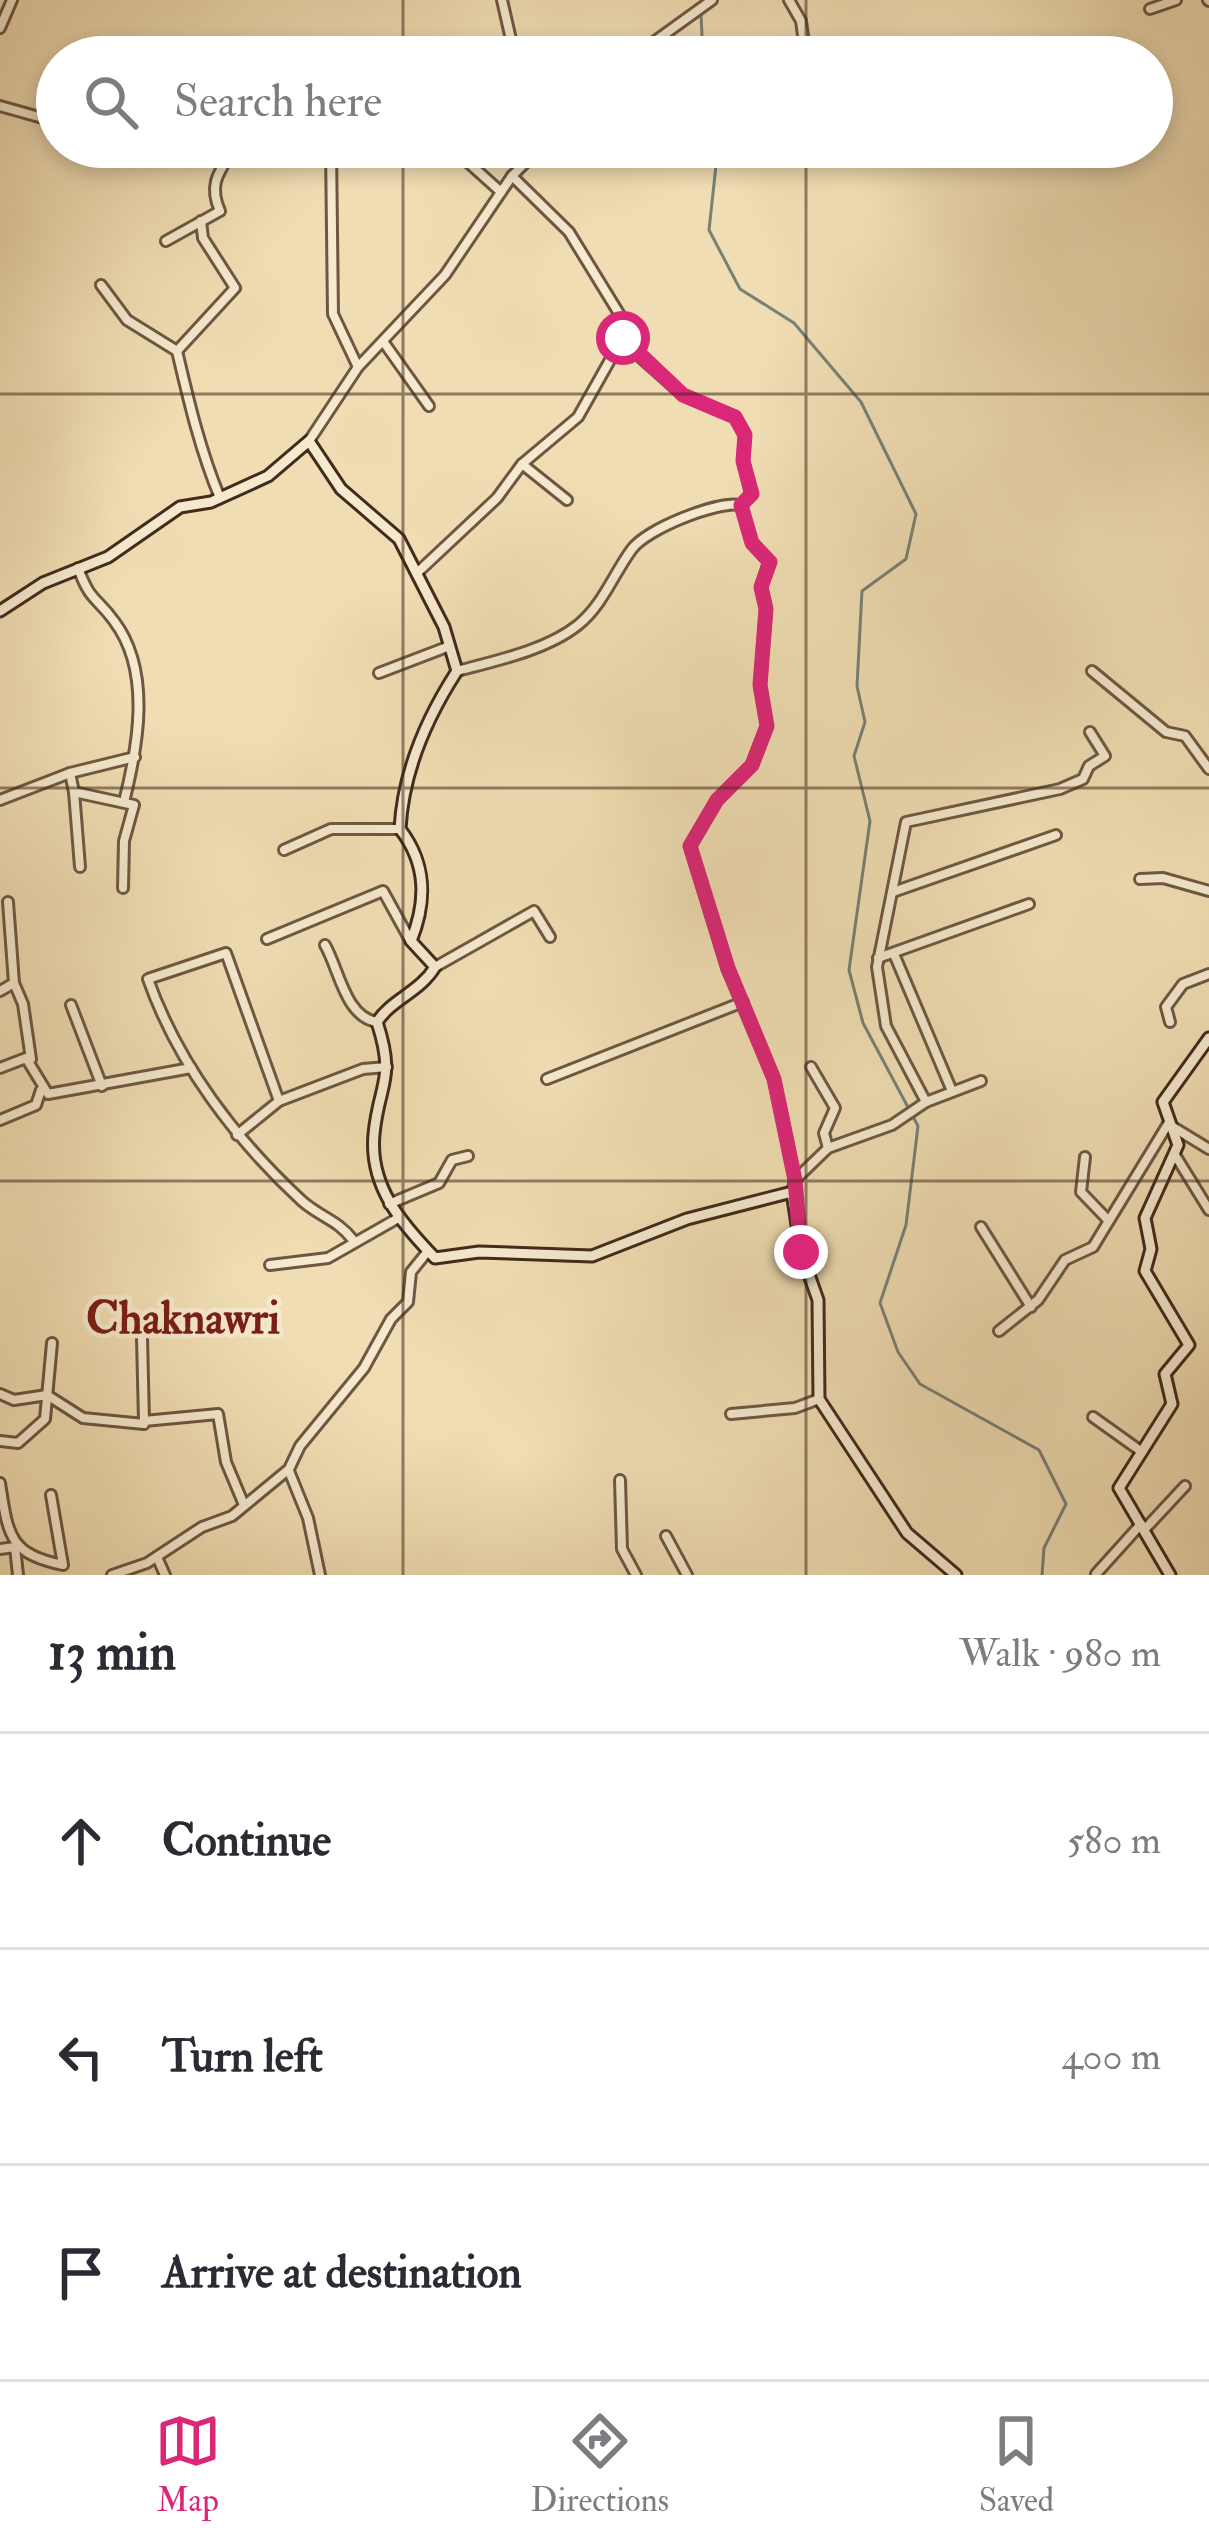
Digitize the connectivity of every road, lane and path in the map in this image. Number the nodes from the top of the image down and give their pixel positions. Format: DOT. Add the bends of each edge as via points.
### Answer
graph roads {
  1 [pos="12,0"];
  2 [pos="502,0"];
  3 [pos="712,0"];
  4 [pos="789,0"];
  5 [pos="1176,0"];
  6 [pos="1150,9"];
  7 [pos="0,28"];
  8 [pos="510,36"];
  9 [pos="662,36"];
  10 [pos="803,36"];
  11 [pos="0,106"];
  12 [pos="36,116"];
  13 [pos="221,168"];
  14 [pos="331,168"];
  15 [pos="475,168"];
  16 [pos="520,168"];
  17 [pos="512,176"];
  18 [pos="501,192"];
  19 [pos="201,221"];
  20 [pos="166,241"];
  21 [pos="101,285"];
  22 [pos="623,338"];
  23 [pos="385,344"];
  24 [pos="177,351"];
  25 [pos="358,368"];
  26 [pos="429,406"];
  27 [pos="309,441"];
  28 [pos="522,464"];
  29 [pos="220,498"];
  30 [pos="567,500"];
  31 [pos="741,505"];
  32 [pos="77,567"];
  33 [pos="417,573"];
  34 [pos="0,611"];
  35 [pos="446,647"];
  36 [pos="457,671"];
  37 [pos="1092,671"];
  38 [pos="379,673"];
  39 [pos="1090,733"];
  40 [pos="135,757"];
  41 [pos="1209,769"];
  42 [pos="70,773"];
  43 [pos="74,792"];
  44 [pos="0,800"];
  45 [pos="124,802"];
  46 [pos="400,829"];
  47 [pos="1056,835"];
  48 [pos="284,850"];
  49 [pos="80,867"];
  50 [pos="1140,879"];
  51 [pos="123,888"];
  52 [pos="1209,891"];
  53 [pos="891,893"];
  54 [pos="8,902"];
  55 [pos="1029,904"];
  56 [pos="550,937"];
  57 [pos="267,939"];
  58 [pos="411,941"];
  59 [pos="325,945"];
  60 [pos="894,954"];
  61 [pos="878,958"];
  62 [pos="435,967"];
  63 [pos="1209,974"];
  64 [pos="14,983"];
  65 [pos="0,991"];
  66 [pos="742,1002"];
  67 [pos="71,1005"];
  68 [pos="377,1022"];
  69 [pos="1170,1022"];
  70 [pos="1209,1038"];
  71 [pos="387,1066"];
  72 [pos="812,1067"];
  73 [pos="0,1068"];
  74 [pos="191,1068"];
  75 [pos="548,1079"];
  76 [pos="981,1081"];
  77 [pos="102,1086"];
  78 [pos="952,1091"];
  79 [pos="45,1092"];
  80 [pos="279,1100"];
  81 [pos="926,1102"];
  82 [pos="0,1120"];
  83 [pos="1168,1124"];
  84 [pos="238,1135"];
  85 [pos="828,1148"];
  86 [pos="1209,1149"];
  87 [pos="1175,1155"];
  88 [pos="468,1156"];
  89 [pos="1085,1157"];
  90 [pos="795,1180"];
  91 [pos="792,1192"];
  92 [pos="389,1204"];
  93 [pos="1209,1210"];
  94 [pos="400,1217"];
  95 [pos="1107,1219"];
  96 [pos="981,1227"];
  97 [pos="353,1240"];
  98 [pos="428,1252"];
  99 [pos="270,1265"];
  100 [pos="1030,1307"];
  101 [pos="999,1331"];
  102 [pos="142,1338"];
  103 [pos="52,1342"];
  104 [pos="0,1394"];
  105 [pos="47,1395"];
  106 [pos="819,1399"];
  107 [pos="731,1414"];
  108 [pos="1094,1417"];
  109 [pos="146,1424"];
  110 [pos="0,1441"];
  111 [pos="1142,1452"];
  112 [pos="289,1469"];
  113 [pos="620,1480"];
  114 [pos="0,1483"];
  115 [pos="1185,1486"];
  116 [pos="52,1495"];
  117 [pos="244,1506"];
  118 [pos="1143,1526"];
  119 [pos="666,1535"];
  120 [pos="15,1547"];
  121 [pos="0,1549"];
  122 [pos="157,1557"];
  123 [pos="1096,1574"];
  124 [pos="19,1575"];
  125 [pos="112,1575"];
  126 [pos="165,1575"];
  127 [pos="320,1575"];
  128 [pos="636,1575"];
  129 [pos="687,1575"];
  130 [pos="956,1575"];
  131 [pos="1170,1575"];
  1 -- 7 [label="street"];
  2 -- 8 [label="street"];
  3 -- 9 [label="street"];
  4 -- 10 [label="street"];
  5 -- 6 [label="street"];
  11 -- 12 [label="street"];
  13 -- 19 [label="street" via="212,192 220,211"];
  14 -- 25 [label="street" via="333,314"];
  15 -- 18 [label="street"];
  16 -- 17 [label="street"];
  17 -- 18 [label="street"];
  17 -- 22 [label="street" via="569,232 623,320"];
  18 -- 23 [label="street"];
  19 -- 20 [label="street"];
  19 -- 24 [label="street" via="235,288"];
  21 -- 24 [label="street" via="128,320"];
  22 -- 28 [label="street" via="578,417"];
  22 -- 31 [label="street" via="683,395 735,417 752,494"];
  23 -- 25 [label="street"];
  23 -- 26 [label="street"];
  24 -- 29 [label="street" via="197,443"];
  25 -- 27 [label="street"];
  27 -- 29 [label="street" via="268,476"];
  27 -- 33 [label="street" via="341,489 394,532"];
  28 -- 30 [label="street"];
  28 -- 33 [label="street" via="497,499"];
  29 -- 32 [label="street" via="181,506 108,557"];
  31 -- 36 [label="street" via="686,516 635,543 593,609 567,632"];
  31 -- 66 [label="street" via="752,543 770,562 761,587 767,726 752,765 717,800 690,846"];
  32 -- 34 [label="street"];
  32 -- 40 [label="street" via="90,601 113,619 134,658"];
  33 -- 35 [label="street"];
  35 -- 36 [label="street"];
  35 -- 38 [label="street"];
  36 -- 46 [label="street" via="412,762"];
  37 -- 41 [label="street" via="1166,732 1185,736"];
  39 -- 53 [label="street" via="1106,755 1083,779 906,822"];
  40 -- 42 [label="street"];
  40 -- 45 [label="street"];
  42 -- 43 [label="street"];
  42 -- 44 [label="street"];
  43 -- 45 [label="street"];
  43 -- 49 [label="street"];
  45 -- 51 [label="street" via="134,807"];
  46 -- 48 [label="street" via="331,829"];
  46 -- 58 [label="street" via="415,849 422,886"];
  47 -- 53 [label="street"];
  50 -- 52 [label="street"];
  53 -- 61 [label="street"];
  54 -- 64 [label="street"];
  55 -- 60 [label="street"];
  56 -- 62 [label="street" via="534,910"];
  57 -- 58 [label="street" via="383,891"];
  58 -- 62 [label="street"];
  59 -- 68 [label="street" via="348,999"];
  60 -- 61 [label="street"];
  60 -- 78 [label="street"];
  61 -- 81 [label="street" via="886,1026"];
  62 -- 68 [label="street" via="424,986"];
  63 -- 69 [label="street" via="1183,984 1166,1007"];
  64 -- 65 [label="street"];
  64 -- 79 [label="street"];
  66 -- 75 [label="street"];
  66 -- 90 [label="street" via="774,1079"];
  67 -- 77 [label="street"];
  68 -- 71 [label="street"];
  70 -- 83 [label="street" via="1165,1097"];
  71 -- 80 [label="street"];
  71 -- 92 [label="street" via="374,1136 376,1178"];
  72 -- 85 [label="street" via="835,1108 824,1132"];
  73 -- 79 [label="street" via="26,1058"];
  74 -- 77 [label="street"];
  74 -- 80 [label="street" via="148,980 226,953"];
  74 -- 84 [label="street"];
  76 -- 78 [label="street"];
  77 -- 79 [label="street"];
  78 -- 81 [label="street"];
  79 -- 82 [label="street" via="36,1106"];
  80 -- 84 [label="street"];
  81 -- 85 [label="street" via="892,1125"];
  83 -- 86 [label="street"];
  83 -- 87 [label="street" via="1178,1141"];
  83 -- 95 [label="street"];
  84 -- 97 [label="street"];
  85 -- 90 [label="street"];
  87 -- 93 [label="street"];
  87 -- 111 [label="street" via="1145,1218 1144,1268 1189,1345 1166,1374 1172,1404"];
  88 -- 92 [label="street" via="452,1160 439,1183"];
  89 -- 95 [label="street" via="1081,1192"];
  90 -- 91 [label="street"];
  91 -- 98 [label="street" via="586,1257"];
  91 -- 106 [label="street" via="818,1300"];
  92 -- 94 [label="street"];
  94 -- 97 [label="street"];
  94 -- 98 [label="street"];
  95 -- 100 [label="street" via="1093,1247 1065,1260"];
  96 -- 100 [label="street"];
  97 -- 99 [label="street" via="310,1264"];
  98 -- 112 [label="street" via="411,1272 408,1302"];
  100 -- 101 [label="street"];
  102 -- 109 [label="street"];
  103 -- 105 [label="street"];
  104 -- 105 [label="street"];
  105 -- 109 [label="street" via="83,1418"];
  105 -- 110 [label="street" via="42,1423 18,1443"];
  106 -- 107 [label="street"];
  106 -- 130 [label="street" via="907,1533"];
  108 -- 111 [label="street"];
  109 -- 117 [label="street" via="218,1414"];
  111 -- 118 [label="street" via="1119,1487"];
  112 -- 117 [label="street"];
  112 -- 127 [label="street"];
  113 -- 128 [label="street" via="622,1549"];
  114 -- 120 [label="street"];
  115 -- 118 [label="street"];
  116 -- 120 [label="street" via="65,1564"];
  117 -- 122 [label="street"];
  118 -- 123 [label="street"];
  118 -- 131 [label="street"];
  119 -- 129 [label="street"];
  120 -- 121 [label="street"];
  120 -- 124 [label="street"];
  122 -- 125 [label="street"];
  122 -- 126 [label="street"];
}
